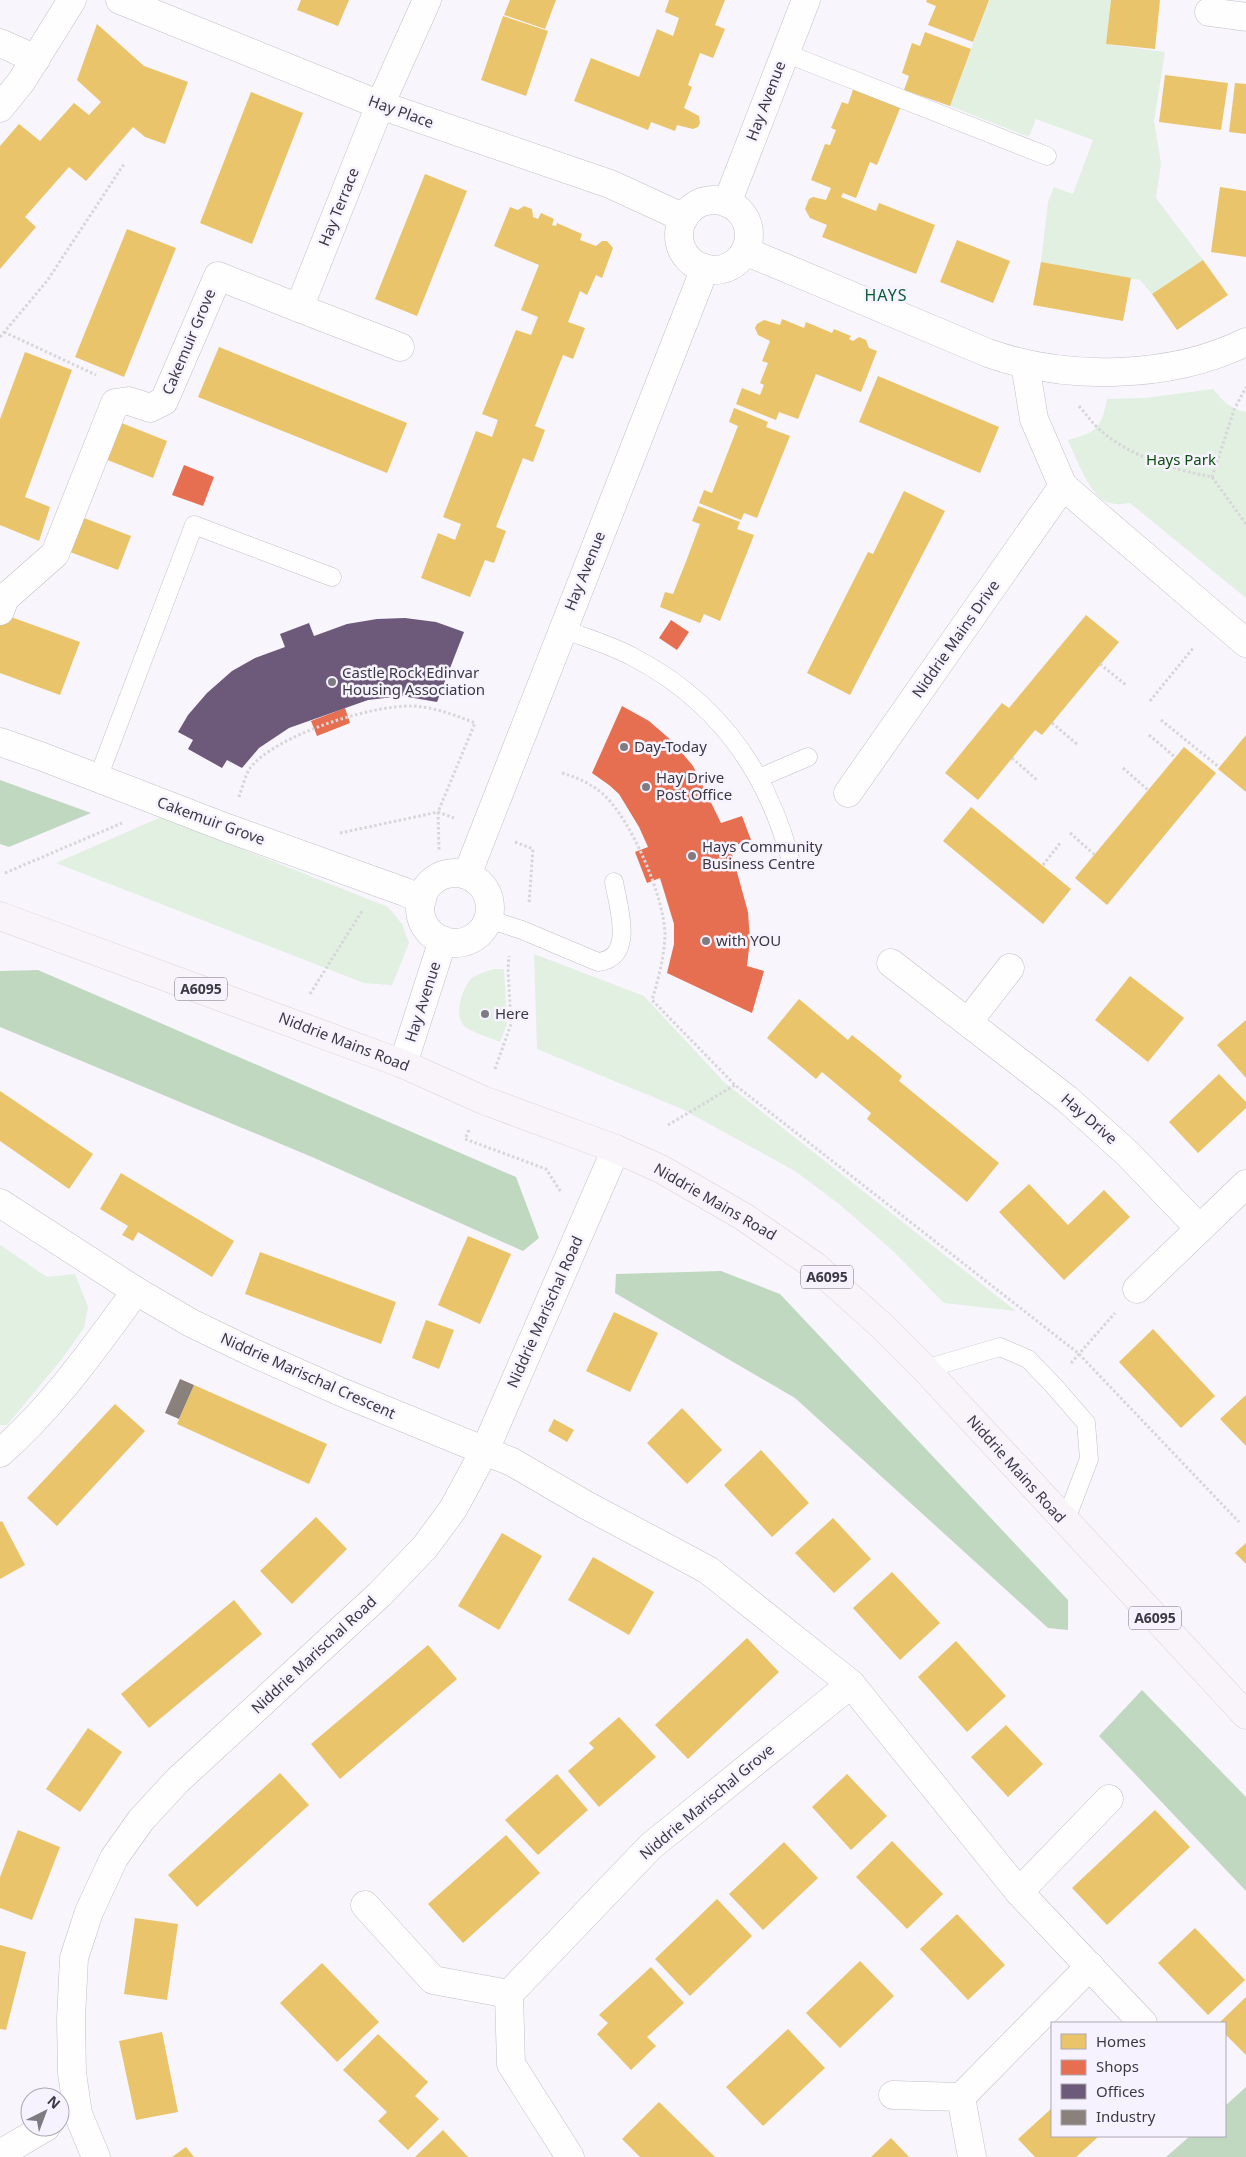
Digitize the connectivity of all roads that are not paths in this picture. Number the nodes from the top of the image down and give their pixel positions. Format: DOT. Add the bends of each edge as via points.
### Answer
graph roads {
  1 [pos="72,0"];
  2 [pos="120,0"];
  3 [pos="426,0"];
  4 [pos="806,0"];
  5 [pos="1209,12"];
  6 [pos="1246,17"];
  7 [pos="0,43"];
  8 [pos="785,53"];
  9 [pos="36,59"];
  10 [pos="380,105"];
  11 [pos="0,108"];
  12 [pos="1047,156"];
  13 [pos="727,203"];
  14 [pos="684,218"];
  15 [pos="745,251"];
  16 [pos="705,268"];
  17 [pos="299,308"];
  18 [pos="1246,342"];
  19 [pos="400,347"];
  20 [pos="1036,366"];
  21 [pos="1063,486"];
  22 [pos="332,577"];
  23 [pos="0,611"];
  24 [pos="563,629"];
  25 [pos="1246,643"];
  26 [pos="0,742"];
  27 [pos="808,757"];
  28 [pos="98,778"];
  29 [pos="759,778"];
  30 [pos="848,793"];
  31 [pos="790,858"];
  32 [pos="467,875"];
  33 [pos="614,882"];
  34 [pos="422,900"];
  35 [pos="0,916"];
  36 [pos="488,919"];
  37 [pos="443,940"];
  38 [pos="891,962"];
  39 [pos="1010,968"];
  40 [pos="968,1022"];
  41 [pos="403,1064"];
  42 [pos="616,1149"];
  43 [pos="1246,1184"];
  44 [pos="0,1203"];
  45 [pos="1199,1228"];
  46 [pos="1137,1289"];
  47 [pos="136,1292"];
  48 [pos="925,1369"];
  49 [pos="485,1450"];
  50 [pos="0,1454"];
  51 [pos="1065,1522"];
  52 [pos="851,1684"];
  53 [pos="1246,1715"];
  54 [pos="1109,1799"];
  55 [pos="1019,1892"];
  56 [pos="365,1905"];
  57 [pos="1090,1966"];
  58 [pos="509,1994"];
  59 [pos="1142,2022"];
  60 [pos="894,2095"];
  61 [pos="962,2097"];
  62 [pos="70,2102"];
  63 [pos="70,2118"];
  64 [pos="29,2137"];
  65 [pos="0,2154"];
  66 [pos="96,2157"];
  67 [pos="570,2157"];
  68 [pos="972,2157"];
  1 -- 9 [label="street"];
  2 -- 10 [label="street, Hay Place"];
  3 -- 10 [label="street, Hay Terrace"];
  4 -- 8 [label="street, Hay Avenue"];
  5 -- 6 [label="street"];
  7 -- 9 [label="street"];
  8 -- 12 [label="lane"];
  8 -- 13 [label="street, Hay Avenue"];
  9 -- 11 [label="street"];
  10 -- 14 [label="street, Hay Place" via="610,184"];
  10 -- 17 [label="street, Hay Terrace"];
  13 -- 14 [label="street" via="718,200 698,204"];
  13 -- 15 [label="street" via="742,214 747,223"];
  14 -- 16 [label="street" via="680,238 682,249 695,264"];
  15 -- 16 [label="street" via="728,267 717,270"];
  15 -- 20 [label="street" via="988,353"];
  16 -- 24 [label="street, Hay Avenue"];
  17 -- 19 [label="street"];
  17 -- 23 [label="street, Cakemuir Grove" via="218,276 164,401 150,408 129,401 115,403 55,554 4,598"];
  18 -- 20 [label="street" via="1209,358 1170,367 1086,371"];
  20 -- 21 [label="street" via="1034,419"];
  21 -- 25 [label="street"];
  21 -- 30 [label="street, Niddrie Mains Drive"];
  22 -- 28 [label="lane" via="194,525"];
  24 -- 29 [label="lane" via="633,657 680,686 725,729"];
  24 -- 32 [label="street, Hay Avenue"];
  26 -- 28 [label="street, Cakemuir Grove"];
  27 -- 29 [label="lane"];
  28 -- 34 [label="street, Cakemuir Grove"];
  29 -- 31 [label="lane" via="772,802"];
  32 -- 34 [label="street" via="458,873 439,877 431,883"];
  32 -- 36 [label="street" via="484,888 490,903"];
  33 -- 36 [label="lane" via="623,932 615,954 604,962"];
  34 -- 37 [label="street" via="423,920 434,935"];
  35 -- 41 [label="main road, Niddrie Mains Road / A6095"];
  36 -- 37 [label="street" via="483,929 465,941"];
  37 -- 41 [label="street, Hay Avenue"];
  38 -- 40 [label="street, Hay Drive"];
  39 -- 40 [label="street"];
  40 -- 45 [label="street, Hay Drive" via="1098,1126"];
  41 -- 42 [label="main road, Niddrie Mains Road / A6095" via="483,1100"];
  42 -- 48 [label="main road, Niddrie Mains Road / A6095" via="692,1185 786,1244 843,1290"];
  42 -- 49 [label="street, Niddrie Marischal Road"];
  43 -- 45 [label="street"];
  44 -- 47 [label="street, Niddrie Marischal Crescent"];
  45 -- 46 [label="street"];
  47 -- 49 [label="street, Niddrie Marischal Crescent" via="249,1352"];
  47 -- 50 [label="street" via="95,1348 16,1440"];
  48 -- 51 [label="main road, Niddrie Mains Road / A6095"];
  48 -- 51 [label="lane" via="1000,1347 1028,1359 1054,1386 1086,1424 1089,1459"];
  49 -- 52 [label="street" via="708,1570"];
  49 -- 62 [label="street, Niddrie Marischal Road" via="453,1509 425,1547 380,1594 178,1780 141,1820 114,1858 89,1912 74,1958"];
  51 -- 53 [label="main road, Niddrie Mains Road / A6095"];
  52 -- 55 [label="street"];
  52 -- 58 [label="street, Niddrie Marischal Grove" via="651,1846"];
  54 -- 55 [label="street"];
  55 -- 57 [label="street"];
  56 -- 58 [label="street" via="433,1980"];
  57 -- 59 [label="street"];
  57 -- 61 [label="street"];
  58 -- 67 [label="street" via="511,2064"];
  60 -- 61 [label="street"];
  61 -- 68 [label="street"];
  63 -- 66 [label="street, Niddrie Marischal Road"];
  64 -- 65 [label="street"];
}
